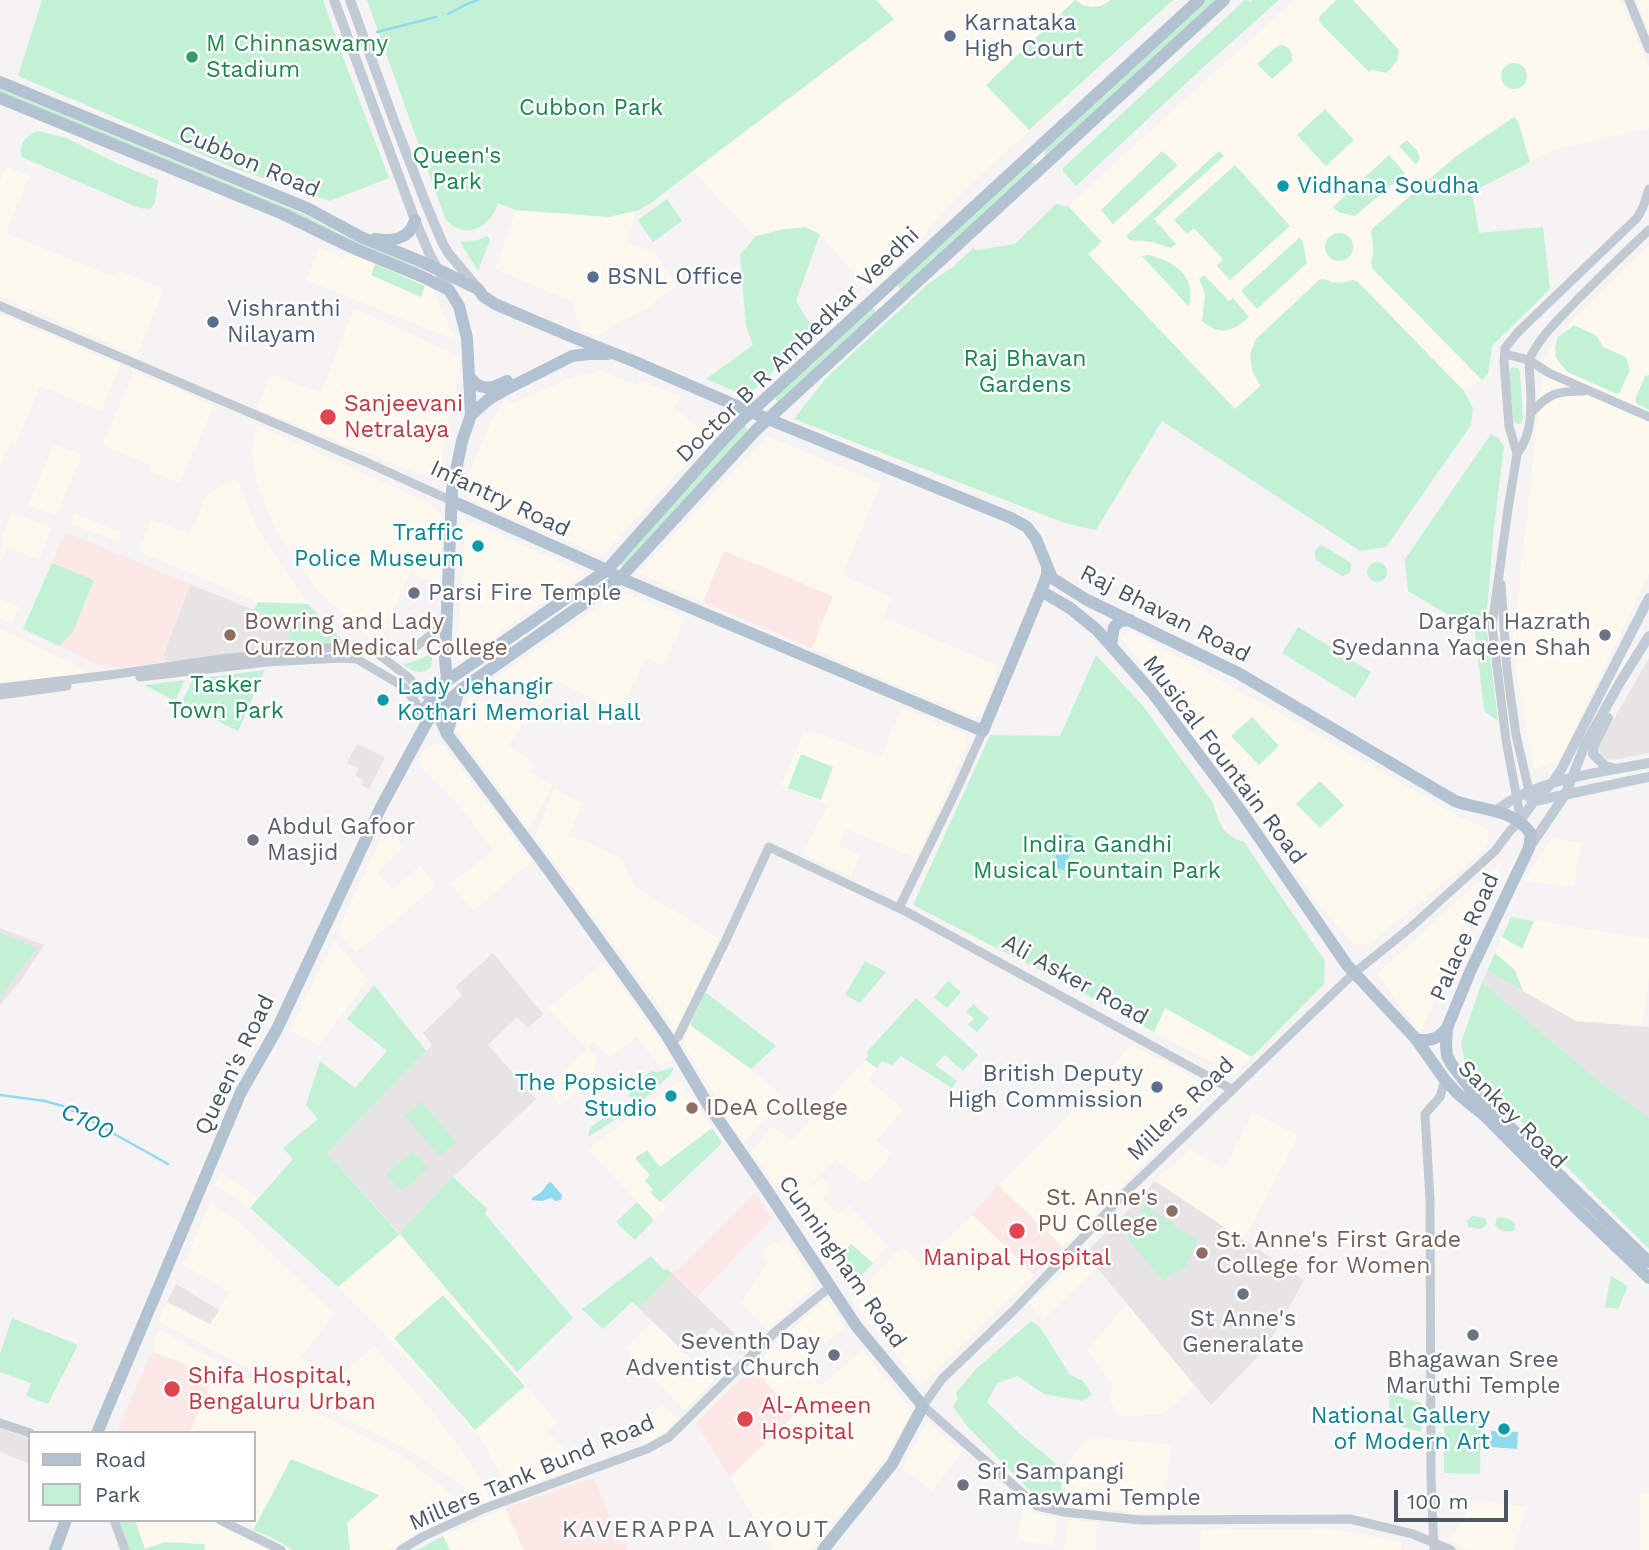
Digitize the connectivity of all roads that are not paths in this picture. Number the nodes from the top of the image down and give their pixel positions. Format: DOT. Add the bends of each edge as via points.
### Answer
graph roads {
  1 [pos="334,0"];
  2 [pos="350,0"];
  3 [pos="1199,0"];
  4 [pos="1224,0"];
  5 [pos="1629,0"];
  6 [pos="1649,49"];
  7 [pos="0,82"];
  8 [pos="0,98"];
  9 [pos="1649,189"];
  10 [pos="415,220"];
  11 [pos="1649,230"];
  12 [pos="361,237"];
  13 [pos="438,269"];
  14 [pos="887,287"];
  15 [pos="478,289"];
  16 [pos="449,290"];
  17 [pos="899,300"];
  18 [pos="872,302"];
  19 [pos="0,306"];
  20 [pos="884,314"];
  21 [pos="570,336"];
  22 [pos="1505,354"];
  23 [pos="617,355"];
  24 [pos="1529,360"];
  25 [pos="469,376"];
  26 [pos="803,388"];
  27 [pos="1589,390"];
  28 [pos="751,412"];
  29 [pos="1531,413"];
  30 [pos="471,415"];
  31 [pos="1649,417"];
  32 [pos="768,419"];
  33 [pos="1508,426"];
  34 [pos="1529,426"];
  35 [pos="794,429"];
  36 [pos="1517,454"];
  37 [pos="452,501"];
  38 [pos="1047,569"];
  39 [pos="607,570"];
  40 [pos="1500,575"];
  41 [pos="620,578"];
  42 [pos="1041,591"];
  43 [pos="1649,598"];
  44 [pos="447,615"];
  45 [pos="1130,620"];
  46 [pos="1644,622"];
  47 [pos="1649,636"];
  48 [pos="1111,645"];
  49 [pos="371,649"];
  50 [pos="1624,677"];
  51 [pos="447,680"];
  52 [pos="0,688"];
  53 [pos="458,693"];
  54 [pos="0,695"];
  55 [pos="435,705"];
  56 [pos="425,720"];
  57 [pos="983,731"];
  58 [pos="447,734"];
  59 [pos="1649,764"];
  60 [pos="1618,769"];
  61 [pos="1649,777"];
  62 [pos="1573,778"];
  63 [pos="1552,783"];
  64 [pos="1565,795"];
  65 [pos="1516,797"];
  66 [pos="1524,808"];
  67 [pos="1497,810"];
  68 [pos="1529,848"];
  69 [pos="899,908"];
  70 [pos="1354,973"];
  71 [pos="1447,1028"];
  72 [pos="1416,1039"];
  73 [pos="670,1042"];
  74 [pos="1446,1045"];
  75 [pos="1452,1065"];
  76 [pos="1445,1080"];
  77 [pos="1231,1090"];
  78 [pos="1649,1262"];
  79 [pos="1649,1278"];
  80 [pos="830,1287"];
  81 [pos="923,1406"];
  82 [pos="0,1423"];
  83 [pos="98,1431"];
  84 [pos="28,1432"];
  85 [pos="65,1522"];
  86 [pos="115,1522"];
  87 [pos="224,1522"];
  88 [pos="1434,1548"];
  89 [pos="55,1550"];
  90 [pos="125,1550"];
  91 [pos="281,1550"];
  92 [pos="401,1550"];
  93 [pos="822,1550"];
  94 [pos="1451,1550"];
  1 -- 10 [label="main road"];
  2 -- 15 [label="main road, Cubbon Road" via="443,244"];
  3 -- 14 [label="main road, Doctor B R Ambedkar Veedhi"];
  4 -- 17 [label="main road, Doctor B R Ambedkar Veedhi"];
  5 -- 6 [label="street"];
  7 -- 12 [label="main road, Cubbon Road" via="307,208"];
  8 -- 16 [label="main road, Cubbon Road" via="284,214"];
  9 -- 22 [label="street" via="1637,218 1518,332"];
  10 -- 12 [label="main road" via="410,232 401,237"];
  10 -- 13 [label="main road"];
  11 -- 24 [label="street" via="1543,335"];
  12 -- 13 [label="main road, Cubbon Road"];
  13 -- 15 [label="main road, Cubbon Road"];
  13 -- 16 [label="main road"];
  14 -- 17 [label="main road"];
  14 -- 18 [label="main road, Doctor B R Ambedkar Veedhi"];
  15 -- 21 [label="main road, Cubbon Road" via="495,304"];
  16 -- 25 [label="main road" via="466,332"];
  17 -- 20 [label="main road, Doctor B R Ambedkar Veedhi"];
  18 -- 20 [label="main road"];
  18 -- 28 [label="main road, Doctor B R Ambedkar Veedhi"];
  19 -- 37 [label="street, Infantry Road"];
  20 -- 26 [label="main road, Doctor B R Ambedkar Veedhi"];
  21 -- 23 [label="main road, Cubbon Road"];
  21 -- 25 [label="main road" via="562,354 499,385 481,388"];
  22 -- 24 [label="street"];
  22 -- 33 [label="street"];
  23 -- 28 [label="main road, Raj Bhavan Road"];
  23 -- 30 [label="main road" via="572,356 489,399"];
  24 -- 27 [label="street"];
  24 -- 29 [label="street"];
  25 -- 30 [label="main road"];
  26 -- 32 [label="main road, Doctor B R Ambedkar Veedhi"];
  26 -- 35 [label="main road" via="788,414"];
  27 -- 29 [label="street" via="1563,391 1543,400"];
  27 -- 31 [label="street"];
  28 -- 32 [label="main road, Raj Bhavan Road"];
  28 -- 39 [label="main road, Doctor B R Ambedkar Veedhi"];
  29 -- 34 [label="street"];
  30 -- 37 [label="main road"];
  32 -- 35 [label="main road, Raj Bhavan Road"];
  32 -- 41 [label="main road, Doctor B R Ambedkar Veedhi"];
  33 -- 34 [label="street" via="1516,433"];
  33 -- 36 [label="street"];
  34 -- 36 [label="street"];
  35 -- 38 [label="main road, Raj Bhavan Road" via="1012,517 1036,538"];
  36 -- 40 [label="street"];
  37 -- 39 [label="main road, Infantry Road"];
  37 -- 44 [label="main road"];
  38 -- 42 [label="main road"];
  38 -- 45 [label="main road, Raj Bhavan Road" via="1064,587"];
  39 -- 41 [label="main road, Infantry Road"];
  39 -- 51 [label="main road, Doctor B R Ambedkar Veedhi"];
  40 -- 65 [label="street" via="1492,626"];
  40 -- 66 [label="street"];
  41 -- 53 [label="main road, Doctor B R Ambedkar Veedhi"];
  41 -- 57 [label="main road, Infantry Road"];
  42 -- 48 [label="main road, Musical Fountain Road" via="1077,613"];
  42 -- 57 [label="main road"];
  43 -- 46 [label="main road"];
  44 -- 49 [label="street" via="437,630 414,648 394,652"];
  44 -- 51 [label="main road"];
  45 -- 48 [label="main road" via="1114,627"];
  45 -- 67 [label="main road, Raj Bhavan Road" via="1238,673 1455,801"];
  46 -- 63 [label="main road"];
  47 -- 50 [label="main road, Palace Road"];
  48 -- 70 [label="main road, Musical Fountain Road" via="1241,811"];
  49 -- 52 [label="street" via="344,646 276,653"];
  49 -- 55 [label="street"];
  50 -- 60 [label="main road, Palace Road" via="1624,688 1593,754 1605,766"];
  50 -- 62 [label="main road, Palace Road" via="1585,745"];
  51 -- 53 [label="main road"];
  51 -- 55 [label="main road, Doctor B R Ambedkar Veedhi"];
  53 -- 55 [label="main road, Doctor B R Ambedkar Veedhi"];
  53 -- 58 [label="main road"];
  54 -- 56 [label="street" via="267,662 341,658 357,659 404,687"];
  55 -- 56 [label="main road, Doctor B R Ambedkar Veedhi"];
  55 -- 58 [label="main road, Cunningham Road"];
  56 -- 58 [label="main road"];
  56 -- 83 [label="main road, Queen's Road" via="277,1029 241,1092"];
  57 -- 69 [label="street"];
  58 -- 73 [label="main road, Cunningham Road"];
  59 -- 60 [label="main road"];
  60 -- 62 [label="main road"];
  61 -- 64 [label="main road"];
  62 -- 63 [label="main road"];
  62 -- 64 [label="main road, Palace Road"];
  63 -- 66 [label="main road"];
  64 -- 66 [label="main road"];
  64 -- 68 [label="main road, Palace Road"];
  65 -- 66 [label="main road"];
  65 -- 67 [label="main road"];
  66 -- 67 [label="main road"];
  66 -- 68 [label="main road" via="1525,826 1531,834"];
  66 -- 70 [label="street, Millers Road" via="1495,851"];
  68 -- 71 [label="main road, Palace Road"];
  69 -- 73 [label="street, Ali Asker Road" via="769,846 678,1037"];
  69 -- 77 [label="street, Ali Asker Road"];
  70 -- 72 [label="main road, Sankey Road"];
  70 -- 77 [label="street, Millers Road"];
  71 -- 72 [label="main road" via="1434,1040"];
  71 -- 74 [label="main road, Palace Road"];
  72 -- 76 [label="main road, Sankey Road"];
  73 -- 80 [label="main road, Cunningham Road"];
  74 -- 75 [label="main road, Sankey Road"];
  75 -- 76 [label="main road"];
  75 -- 78 [label="main road, Sankey Road" via="1469,1087"];
  76 -- 79 [label="main road, Sankey Road"];
  76 -- 88 [label="street" via="1440,1097 1425,1114"];
  77 -- 81 [label="street, Millers Road" via="942,1379"];
  80 -- 81 [label="main road, Cunningham Road"];
  80 -- 92 [label="street, Millers Tank Bund Road" via="775,1332 669,1437 483,1509"];
  81 -- 88 [label="street, Cunningham Road" via="1037,1506 1140,1520 1350,1519 1413,1534"];
  81 -- 93 [label="main road, Millers Road" via="892,1464"];
  82 -- 84 [label="street"];
  85 -- 89 [label="main road"];
  86 -- 90 [label="street"];
  87 -- 91 [label="street"];
  88 -- 94 [label="street, Cunningham Road"];
}
